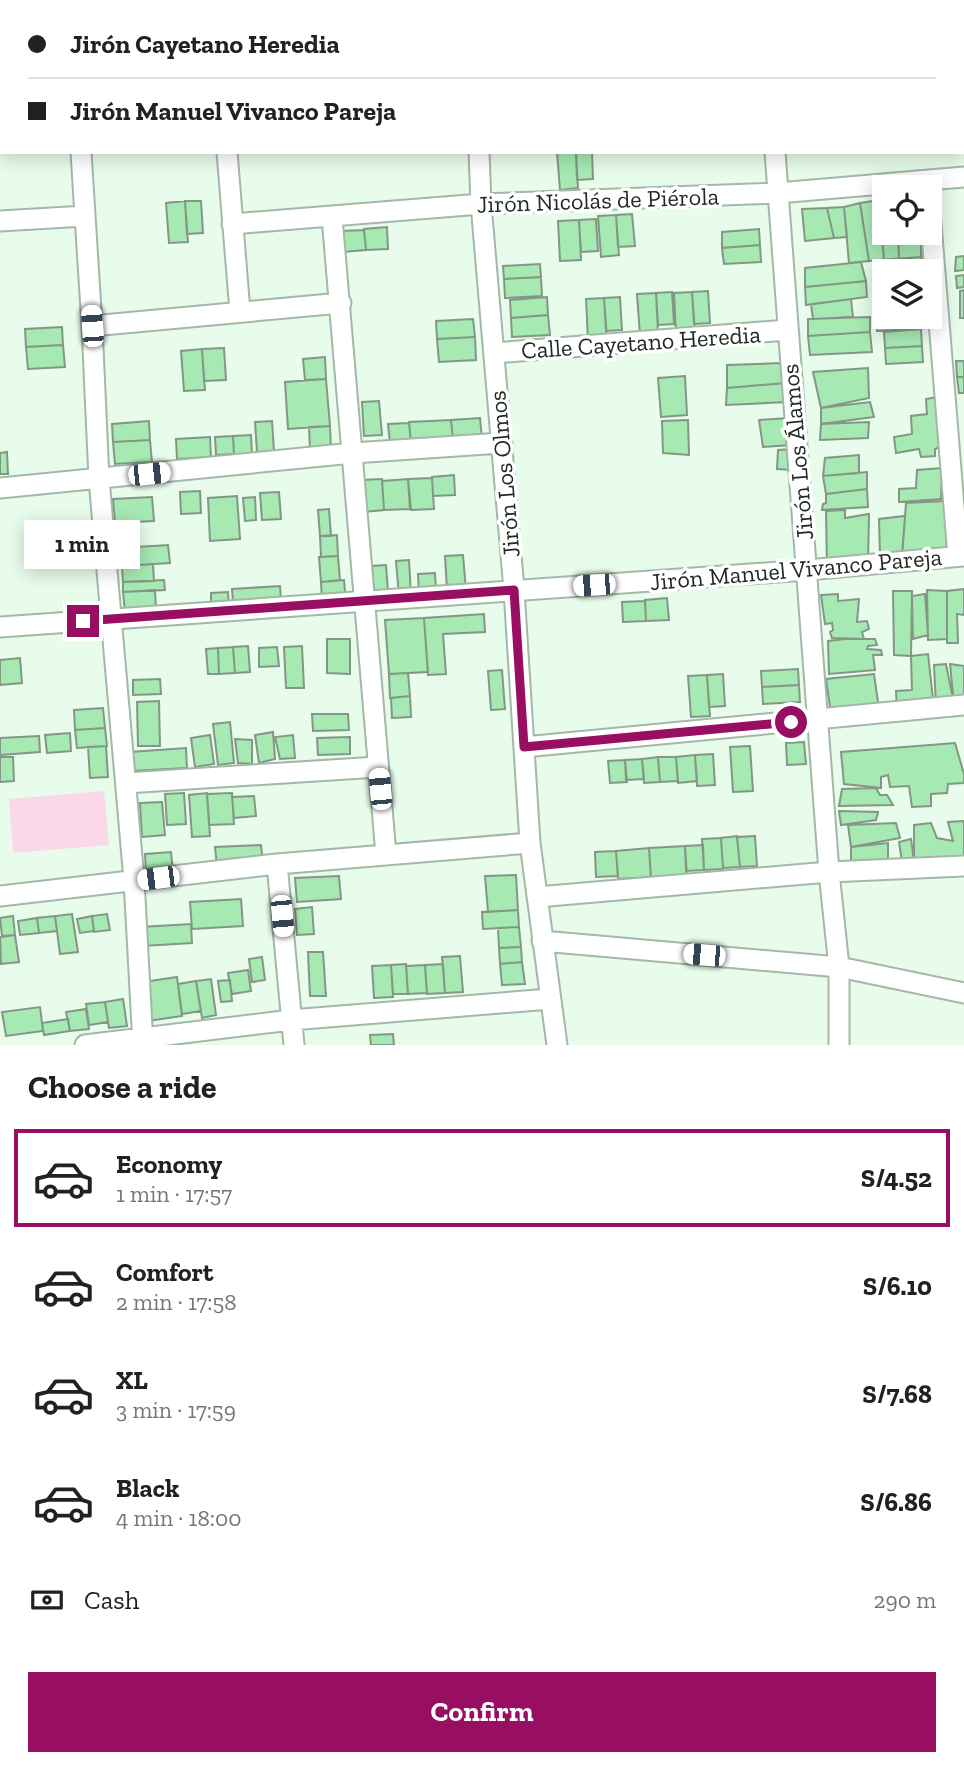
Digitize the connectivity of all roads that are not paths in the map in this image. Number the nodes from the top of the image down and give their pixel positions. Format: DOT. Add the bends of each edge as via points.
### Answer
graph roads {
  1 [pos="81,154"];
  2 [pos="227,154"];
  3 [pos="479,154"];
  4 [pos="775,154"];
  5 [pos="964,177"];
  6 [pos="942,184"];
  7 [pos="872,190"];
  8 [pos="778,193"];
  9 [pos="481,205"];
  10 [pos="85,216"];
  11 [pos="332,217"];
  12 [pos="0,221"];
  13 [pos="232,224"];
  14 [pos="933,245"];
  15 [pos="341,303"];
  16 [pos="240,312"];
  17 [pos="92,326"];
  18 [pos="787,330"];
  19 [pos="494,353"];
  20 [pos="502,443"];
  21 [pos="353,453"];
  22 [pos="99,479"];
  23 [pos="0,488"];
  24 [pos="961,556"];
  25 [pos="807,570"];
  26 [pos="514,590"];
  27 [pos="366,601"];
  28 [pos="111,619"];
  29 [pos="0,627"];
  30 [pos="964,705"];
  31 [pos="818,719"];
  32 [pos="524,747"];
  33 [pos="378,767"];
  34 [pos="126,783"];
  35 [pos="530,843"];
  36 [pos="386,855"];
  37 [pos="277,864"];
  38 [pos="964,866"];
  39 [pos="829,872"];
  40 [pos="134,880"];
  41 [pos="0,896"];
  42 [pos="537,897"];
  43 [pos="542,941"];
  44 [pos="839,967"];
  45 [pos="964,993"];
  46 [pos="550,999"];
  47 [pos="292,1020"];
  48 [pos="142,1042"];
  49 [pos="85,1045"];
  50 [pos="294,1045"];
  51 [pos="557,1045"];
  52 [pos="839,1045"];
  1 -- 10 [label="street"];
  2 -- 13 [label="street"];
  3 -- 9 [label="street, Jirón Los Olmos"];
  4 -- 8 [label="street, Jirón Los Álamos"];
  5 -- 6 [label="street, Jirón Nicolás de Piérola"];
  7 -- 8 [label="street, Jirón Nicolás de Piérola"];
  8 -- 9 [label="street, Jirón Nicolás de Piérola"];
  8 -- 18 [label="street, Jirón Los Álamos"];
  9 -- 11 [label="street, Jirón Nicolás de Piérola"];
  9 -- 19 [label="street, Jirón Los Olmos"];
  10 -- 12 [label="street"];
  10 -- 17 [label="street"];
  11 -- 13 [label="street, Jirón Nicolás de Piérola"];
  11 -- 15 [label="street"];
  13 -- 16 [label="street"];
  14 -- 24 [label="street"];
  15 -- 16 [label="street"];
  15 -- 21 [label="street"];
  16 -- 17 [label="street"];
  17 -- 22 [label="street"];
  18 -- 19 [label="street, Calle Cayetano Heredia"];
  18 -- 25 [label="street, Jirón Los Álamos"];
  19 -- 20 [label="street, Jirón Los Olmos"];
  20 -- 21 [label="street"];
  20 -- 26 [label="street, Jirón Los Olmos"];
  21 -- 22 [label="street"];
  21 -- 27 [label="street"];
  22 -- 23 [label="street"];
  22 -- 28 [label="street"];
  24 -- 25 [label="street, Jirón Manuel Vivanco Pareja"];
  25 -- 26 [label="street, Jirón Manuel Vivanco Pareja"];
  25 -- 31 [label="street, Jirón Los Álamos"];
  26 -- 27 [label="street, Jirón Manuel Vivanco Pareja"];
  26 -- 32 [label="street, Jirón Los Olmos"];
  27 -- 28 [label="street, Jirón Manuel Vivanco Pareja"];
  27 -- 33 [label="street"];
  28 -- 29 [label="street, Jirón Manuel Vivanco Pareja"];
  28 -- 34 [label="street"];
  30 -- 31 [label="street"];
  31 -- 32 [label="street"];
  31 -- 39 [label="street, Jirón Los Álamos"];
  32 -- 35 [label="street, Jirón Los Olmos"];
  33 -- 34 [label="street"];
  33 -- 36 [label="street"];
  34 -- 40 [label="street"];
  35 -- 36 [label="street"];
  35 -- 42 [label="street, Jirón Los Olmos"];
  36 -- 37 [label="street"];
  37 -- 40 [label="street"];
  37 -- 47 [label="street"];
  38 -- 39 [label="street"];
  39 -- 42 [label="street"];
  39 -- 44 [label="street, Jirón Los Álamos"];
  40 -- 41 [label="street"];
  40 -- 48 [label="street"];
  42 -- 43 [label="street, Jirón Los Olmos"];
  43 -- 44 [label="street"];
  43 -- 46 [label="street, Jirón Los Olmos"];
  44 -- 45 [label="street"];
  44 -- 52 [label="street, Jirón Los Álamos"];
  46 -- 47 [label="street"];
  46 -- 51 [label="street, Jirón Los Olmos"];
  47 -- 48 [label="street"];
  47 -- 50 [label="street"];
  48 -- 49 [label="street"];
}
